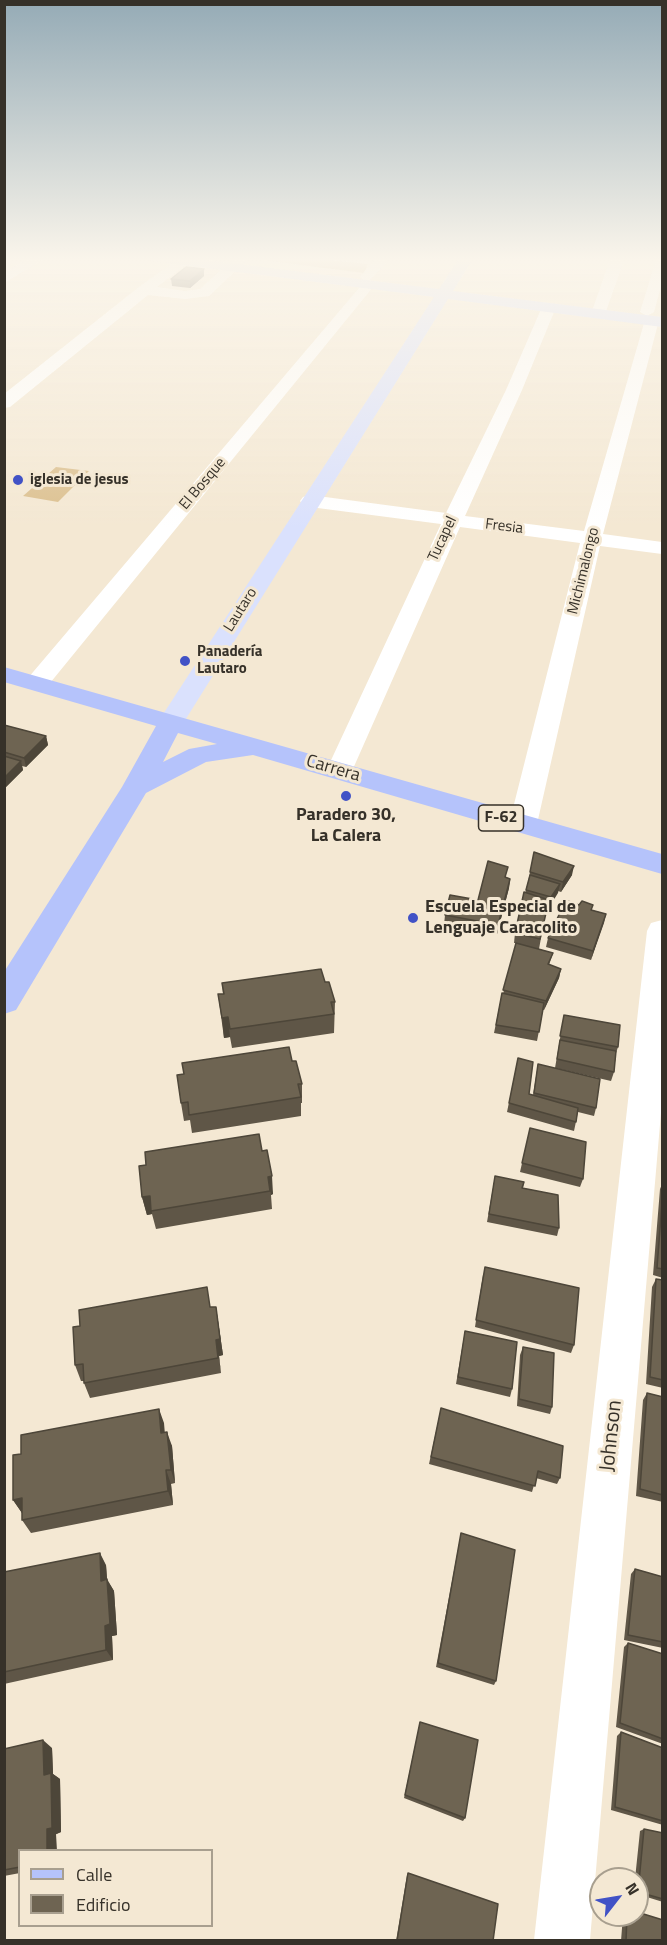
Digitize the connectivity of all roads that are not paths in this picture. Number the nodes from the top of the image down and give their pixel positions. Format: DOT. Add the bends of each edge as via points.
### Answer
graph roads {
  1 [pos="72,348"];
  2 [pos="313,348"];
  3 [pos="409,348"];
  4 [pos="532,348"];
  5 [pos="647,348"];
  6 [pos="4,403"];
  7 [pos="310,501"];
  8 [pos="452,521"];
  9 [pos="592,538"];
  10 [pos="663,548"];
  11 [pos="4,674"];
  12 [pos="37,683"];
  13 [pos="171,722"];
  14 [pos="255,746"];
  15 [pos="339,771"];
  16 [pos="136,787"];
  17 [pos="523,824"];
  18 [pos="663,864"];
  19 [pos="663,931"];
  20 [pos="4,1001"];
  21 [pos="562,1941"];
  1 -- 6 [label="street"];
  2 -- 12 [label="street, El Bosque"];
  3 -- 7 [label="street, Lautaro"];
  4 -- 8 [label="street, Tucapel"];
  5 -- 9 [label="street, Michimalongo"];
  7 -- 8 [label="street, Fresia"];
  7 -- 13 [label="street, Lautaro"];
  8 -- 9 [label="street, Fresia"];
  8 -- 15 [label="street, Tucapel"];
  9 -- 10 [label="street, Fresia"];
  9 -- 17 [label="street, Michimalongo"];
  11 -- 12 [label="main road, Carrera / F-62"];
  12 -- 13 [label="main road, Carrera / F-62"];
  13 -- 14 [label="main road, Carrera / F-62"];
  13 -- 16 [label="main road, Lautaro"];
  14 -- 15 [label="main road, Carrera / F-62"];
  14 -- 16 [label="main road" via="199,755"];
  15 -- 17 [label="main road, Carrera / F-62"];
  16 -- 20 [label="main road, Lautaro"];
  17 -- 18 [label="main road, Carrera / F-62"];
  19 -- 21 [label="street, Johnson"];
}
